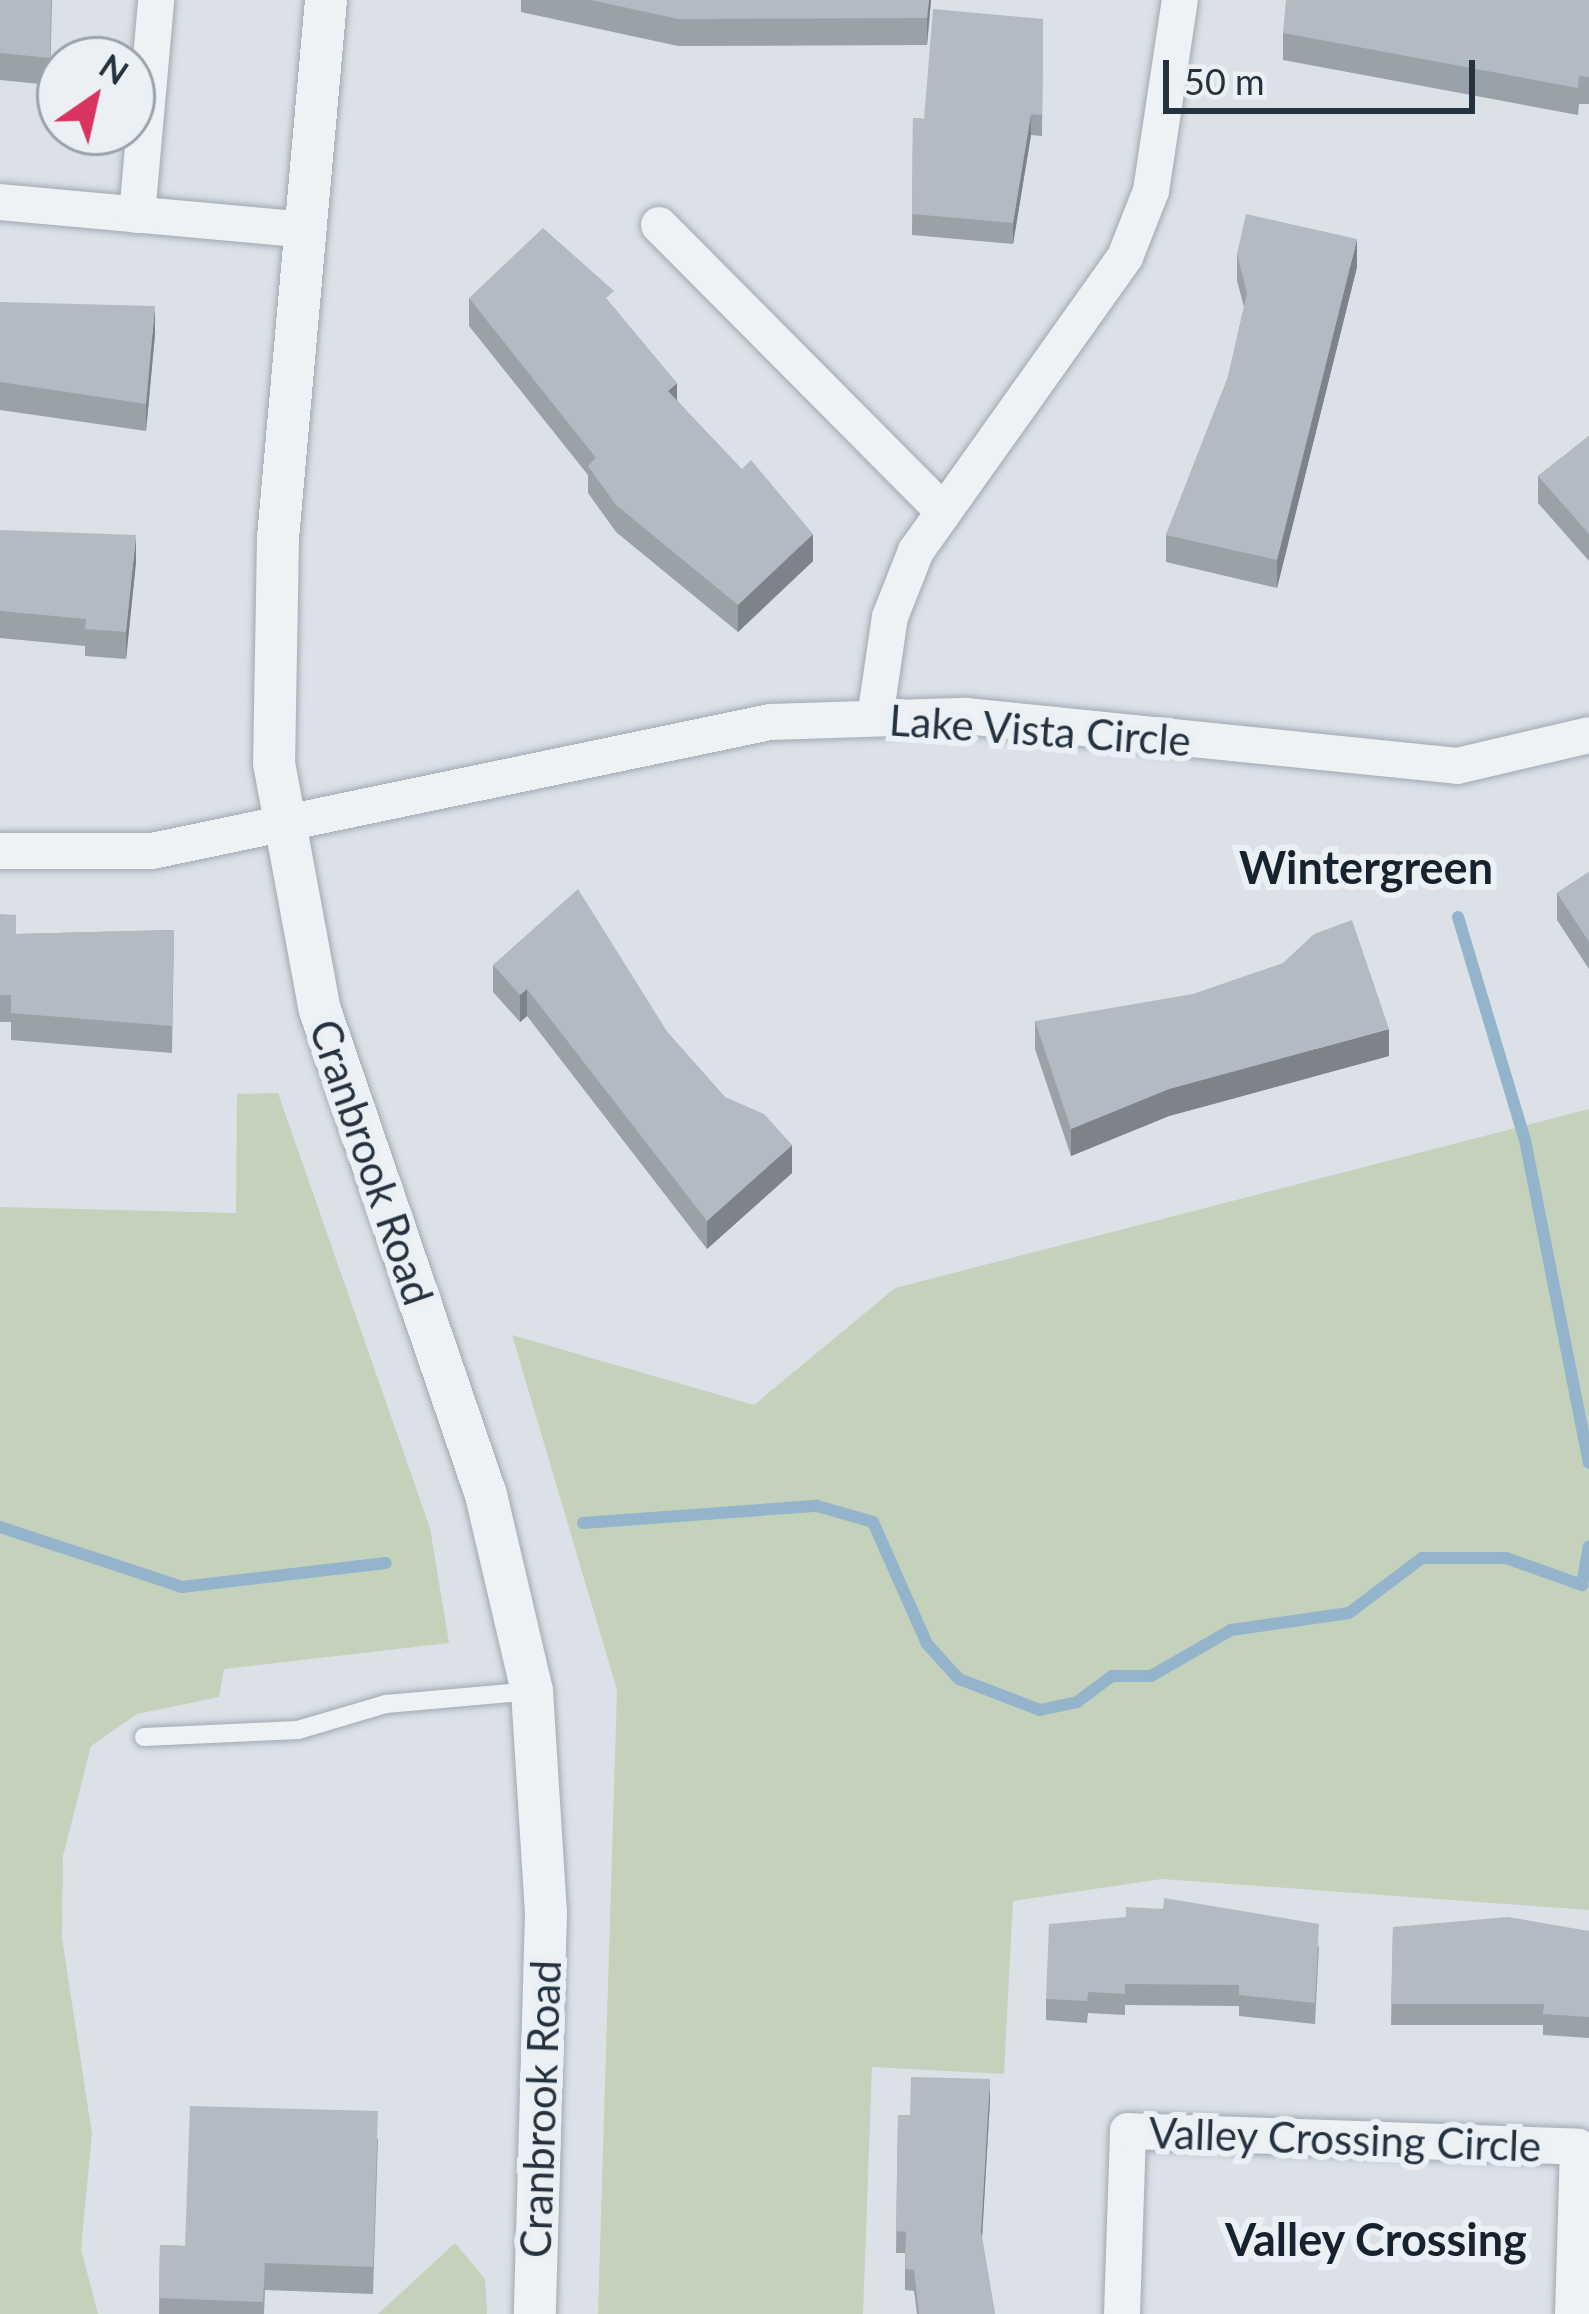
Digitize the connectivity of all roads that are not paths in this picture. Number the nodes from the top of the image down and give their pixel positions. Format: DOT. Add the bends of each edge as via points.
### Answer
graph roads {
  1 [pos="156,0"];
  2 [pos="326,0"];
  3 [pos="1180,0"];
  4 [pos="0,202"];
  5 [pos="137,215"];
  6 [pos="659,225"];
  7 [pos="305,230"];
  8 [pos="940,508"];
  9 [pos="875,718"];
  10 [pos="1589,735"];
  11 [pos="281,829"];
  12 [pos="0,851"];
  13 [pos="532,1691"];
  14 [pos="144,1737"];
  15 [pos="535,2314"];
  16 [pos="1122,2314"];
  17 [pos="1573,2314"];
  1 -- 5 [label="street"];
  2 -- 7 [label="street, Cranbrook Road"];
  3 -- 8 [label="street" via="1151,191 1125,257"];
  4 -- 5 [label="street"];
  5 -- 7 [label="street"];
  6 -- 8 [label="street"];
  7 -- 11 [label="street, Cranbrook Road" via="273,619"];
  8 -- 9 [label="street" via="890,617"];
  9 -- 10 [label="street, Lake Vista Circle" via="1092,725 1457,766"];
  9 -- 11 [label="street, Lake Vista Circle" via="770,722"];
  11 -- 12 [label="street, Lake Vista Circle" via="152,851"];
  11 -- 13 [label="street, Cranbrook Road" via="320,1010 486,1495"];
  13 -- 14 [label="lane" via="386,1704 298,1730"];
  13 -- 15 [label="street, Cranbrook Road" via="546,1913"];
  16 -- 17 [label="street, Valley Crossing Circle" via="1128,2131 1579,2147"];
}
